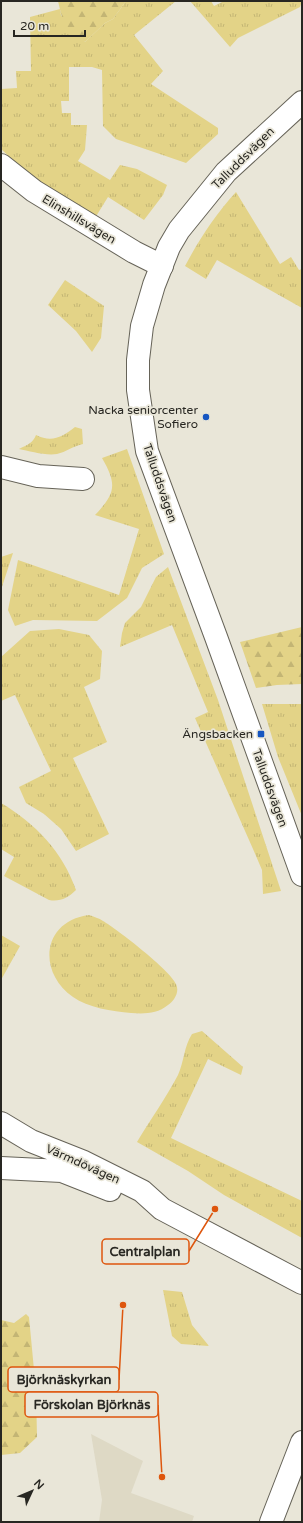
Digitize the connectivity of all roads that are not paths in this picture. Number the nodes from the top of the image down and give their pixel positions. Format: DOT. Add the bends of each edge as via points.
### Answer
graph roads {
  1 [pos="302,102"];
  2 [pos="1,165"];
  3 [pos="162,266"];
  4 [pos="1,467"];
  5 [pos="83,479"];
  6 [pos="302,875"];
  7 [pos="1,1123"];
  8 [pos="1,1168"];
  9 [pos="162,1209"];
  10 [pos="302,1283"];
  11 [pos="302,1442"];
  12 [pos="271,1522"];
  1 -- 3 [label="street, Talluddsvägen" via="226,172 179,230"];
  2 -- 3 [label="street, Elinshillsvägen" via="34,191 134,252"];
  3 -- 6 [label="street, Talluddsvägen" via="142,326 138,360 138,390 147,451"];
  4 -- 5 [label="street" via="38,476"];
  7 -- 9 [label="street, Värmdövägen" via="31,1141 84,1162 142,1191"];
  8 -- 9 [label="street, Värmdövägen" via="62,1171 96,1183 136,1202"];
  9 -- 10 [label="street, Värmdövägen"];
  11 -- 12 [label="street"];
}
